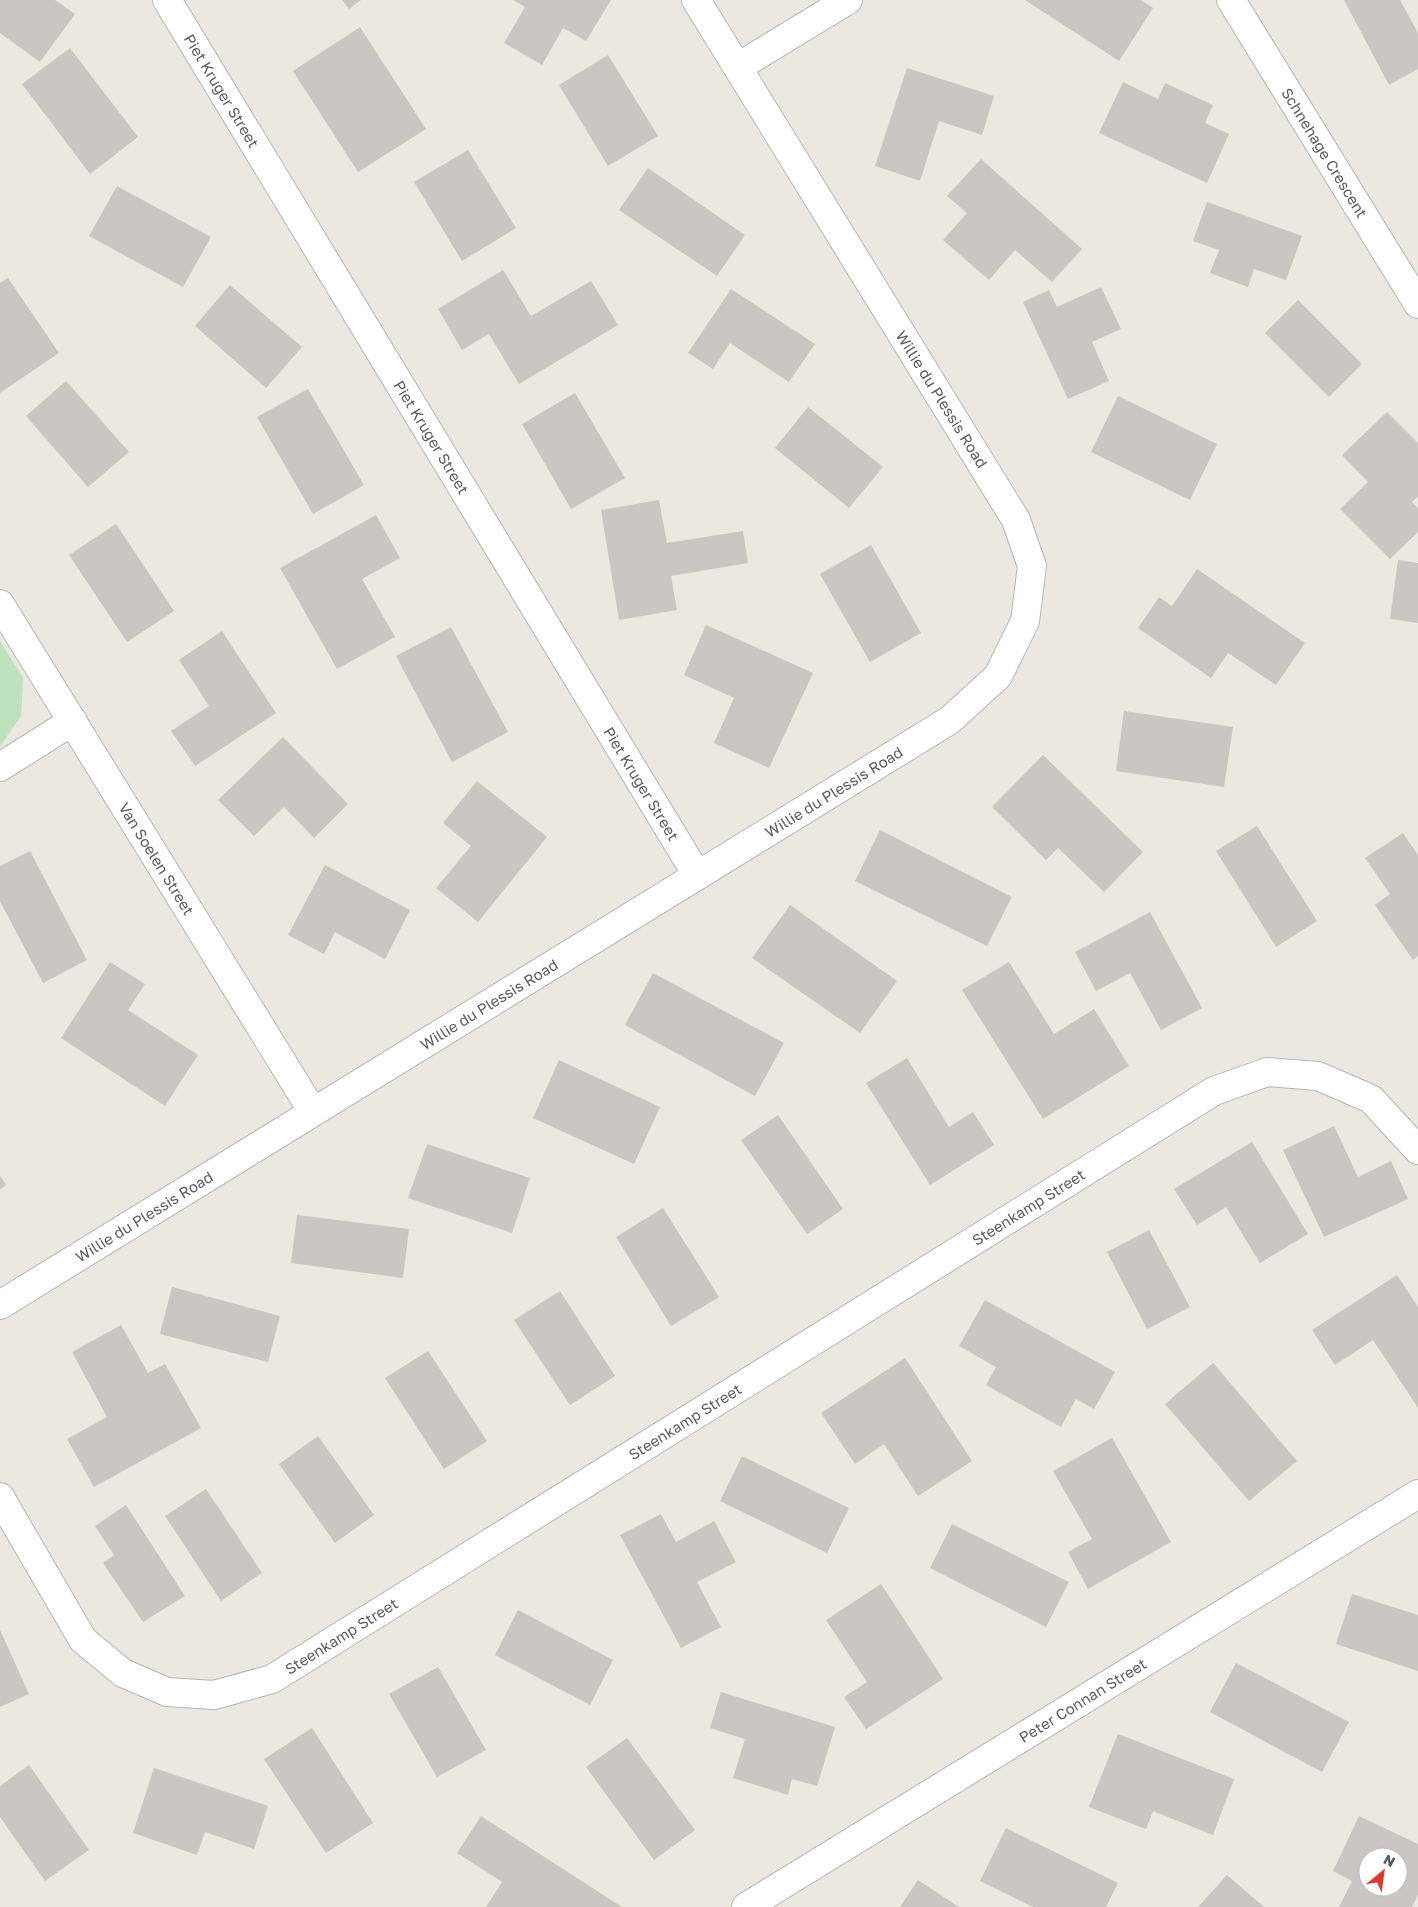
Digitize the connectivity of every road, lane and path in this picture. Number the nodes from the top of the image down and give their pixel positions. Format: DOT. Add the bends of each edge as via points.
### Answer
graph roads {
  1 [pos="167,0"];
  2 [pos="696,0"];
  3 [pos="848,0"];
  4 [pos="1230,0"];
  5 [pos="738,67"];
  6 [pos="1418,304"];
  7 [pos="0,604"];
  8 [pos="73,721"];
  9 [pos="0,767"];
  10 [pos="698,875"];
  11 [pos="313,1112"];
  12 [pos="1418,1150"];
  13 [pos="0,1305"];
  14 [pos="1418,1494"];
  15 [pos="0,1497"];
  16 [pos="746,1907"];
  1 -- 10 [label="street, Piet Kruger Street"];
  2 -- 5 [label="street, Willie du Plessis Road"];
  3 -- 5 [label="street"];
  4 -- 6 [label="street, Schnehage Crescent"];
  5 -- 10 [label="street, Willie du Plessis Road" via="1016,520 1032,566 1025,621 998,676 950,720"];
  7 -- 8 [label="street, Van Soelen Street"];
  8 -- 9 [label="street"];
  8 -- 11 [label="street, Van Soelen Street"];
  10 -- 11 [label="street, Willie du Plessis Road"];
  11 -- 13 [label="street, Willie du Plessis Road"];
  12 -- 15 [label="street, Steenkamp Street" via="1371,1099 1318,1076 1267,1072 1214,1090 272,1679 214,1694 167,1692 123,1673 82,1640"];
  14 -- 16 [label="street, Peter Connan Street"];
}
